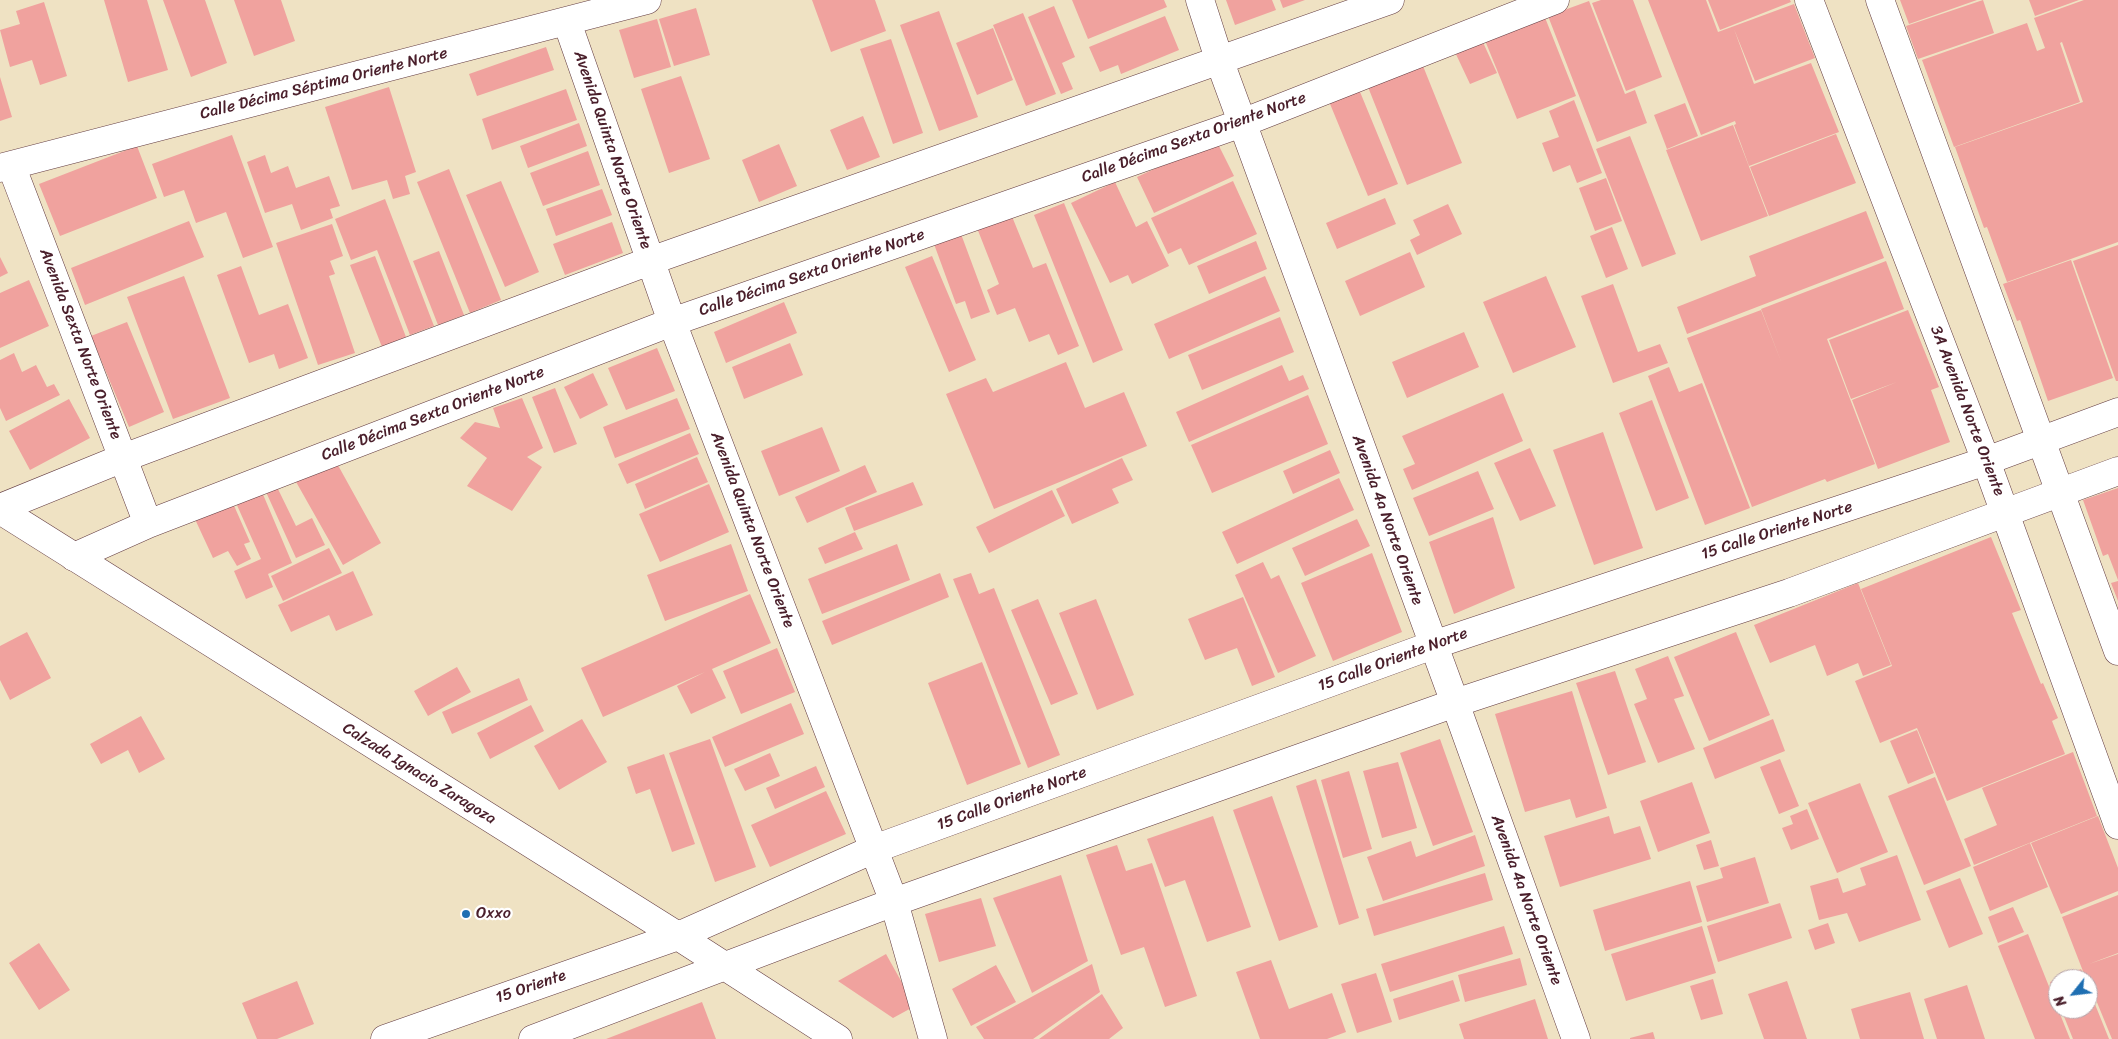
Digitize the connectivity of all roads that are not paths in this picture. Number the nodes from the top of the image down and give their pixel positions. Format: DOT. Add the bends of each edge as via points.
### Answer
graph roads {
  1 [pos="647,0"];
  2 [pos="1200,0"];
  3 [pos="1390,0"];
  4 [pos="1555,0"];
  5 [pos="1808,0"];
  6 [pos="1880,0"];
  7 [pos="567,22"];
  8 [pos="1220,62"];
  9 [pos="1242,123"];
  10 [pos="5,166"];
  11 [pos="650,261"];
  12 [pos="672,322"];
  13 [pos="2118,412"];
  14 [pos="2041,440"];
  15 [pos="124,458"];
  16 [pos="1986,461"];
  17 [pos="2118,472"];
  18 [pos="2059,493"];
  19 [pos="0,509"];
  20 [pos="2006,514"];
  21 [pos="148,524"];
  22 [pos="74,557"];
  23 [pos="1433,645"];
  24 [pos="2118,651"];
  25 [pos="1455,703"];
  26 [pos="2118,825"];
  27 [pos="874,849"];
  28 [pos="894,902"];
  29 [pos="678,936"];
  30 [pos="724,966"];
  31 [pos="385,1039"];
  32 [pos="533,1039"];
  33 [pos="838,1039"];
  34 [pos="933,1039"];
  35 [pos="1576,1039"];
  1 -- 7 [label="street, Calle Décima Séptima Oriente Norte"];
  2 -- 8 [label="street, Avenida 4a Norte Oriente"];
  3 -- 8 [label="street"];
  4 -- 9 [label="street, Calle Décima Sexta Oriente Norte"];
  5 -- 16 [label="street, 3A Avenida Norte Oriente"];
  6 -- 14 [label="street"];
  7 -- 10 [label="street, Calle Décima Séptima Oriente Norte"];
  7 -- 11 [label="street, Avenida Quinta Norte Oriente"];
  8 -- 9 [label="street, Avenida 4a Norte Oriente"];
  8 -- 11 [label="street"];
  9 -- 12 [label="street, Calle Décima Sexta Oriente Norte"];
  9 -- 23 [label="street, Avenida 4a Norte Oriente"];
  10 -- 15 [label="street, Avenida Sexta Norte Oriente"];
  11 -- 12 [label="street, Avenida Quinta Norte Oriente"];
  11 -- 15 [label="street"];
  12 -- 21 [label="street, Calle Décima Sexta Oriente Norte"];
  12 -- 27 [label="street, Avenida Quinta Norte Oriente"];
  13 -- 14 [label="street, 15 Calle Oriente Norte"];
  14 -- 16 [label="street, 15 Calle Oriente Norte"];
  14 -- 18 [label="street"];
  15 -- 19 [label="street"];
  15 -- 21 [label="street, Avenida Sexta Norte Oriente"];
  16 -- 20 [label="street, 3A Avenida Norte Oriente"];
  16 -- 23 [label="street, 15 Calle Oriente Norte"];
  17 -- 18 [label="street"];
  18 -- 20 [label="street"];
  18 -- 24 [label="street"];
  19 -- 22 [label="street, Calzada Ignacio Zaragoza"];
  20 -- 25 [label="street" via="1789,593"];
  20 -- 26 [label="street, 3A Avenida Norte Oriente"];
  21 -- 22 [label="street, Calle Décima Sexta Oriente Norte"];
  22 -- 29 [label="street, Calzada Ignacio Zaragoza"];
  23 -- 25 [label="street, Avenida 4a Norte Oriente"];
  23 -- 27 [label="street, 15 Calle Oriente Norte"];
  25 -- 28 [label="street"];
  25 -- 35 [label="street, Avenida 4a Norte Oriente"];
  27 -- 28 [label="street, Avenida Quinta Norte Oriente"];
  27 -- 29 [label="street, 15 Calle Oriente Norte"];
  28 -- 30 [label="street"];
  28 -- 34 [label="street, Avenida Quinta Norte Oriente"];
  29 -- 30 [label="street, Calzada Ignacio Zaragoza"];
  29 -- 31 [label="street, 15 Oriente"];
  30 -- 32 [label="street"];
  30 -- 33 [label="street, Calzada Ignacio Zaragoza"];
}
